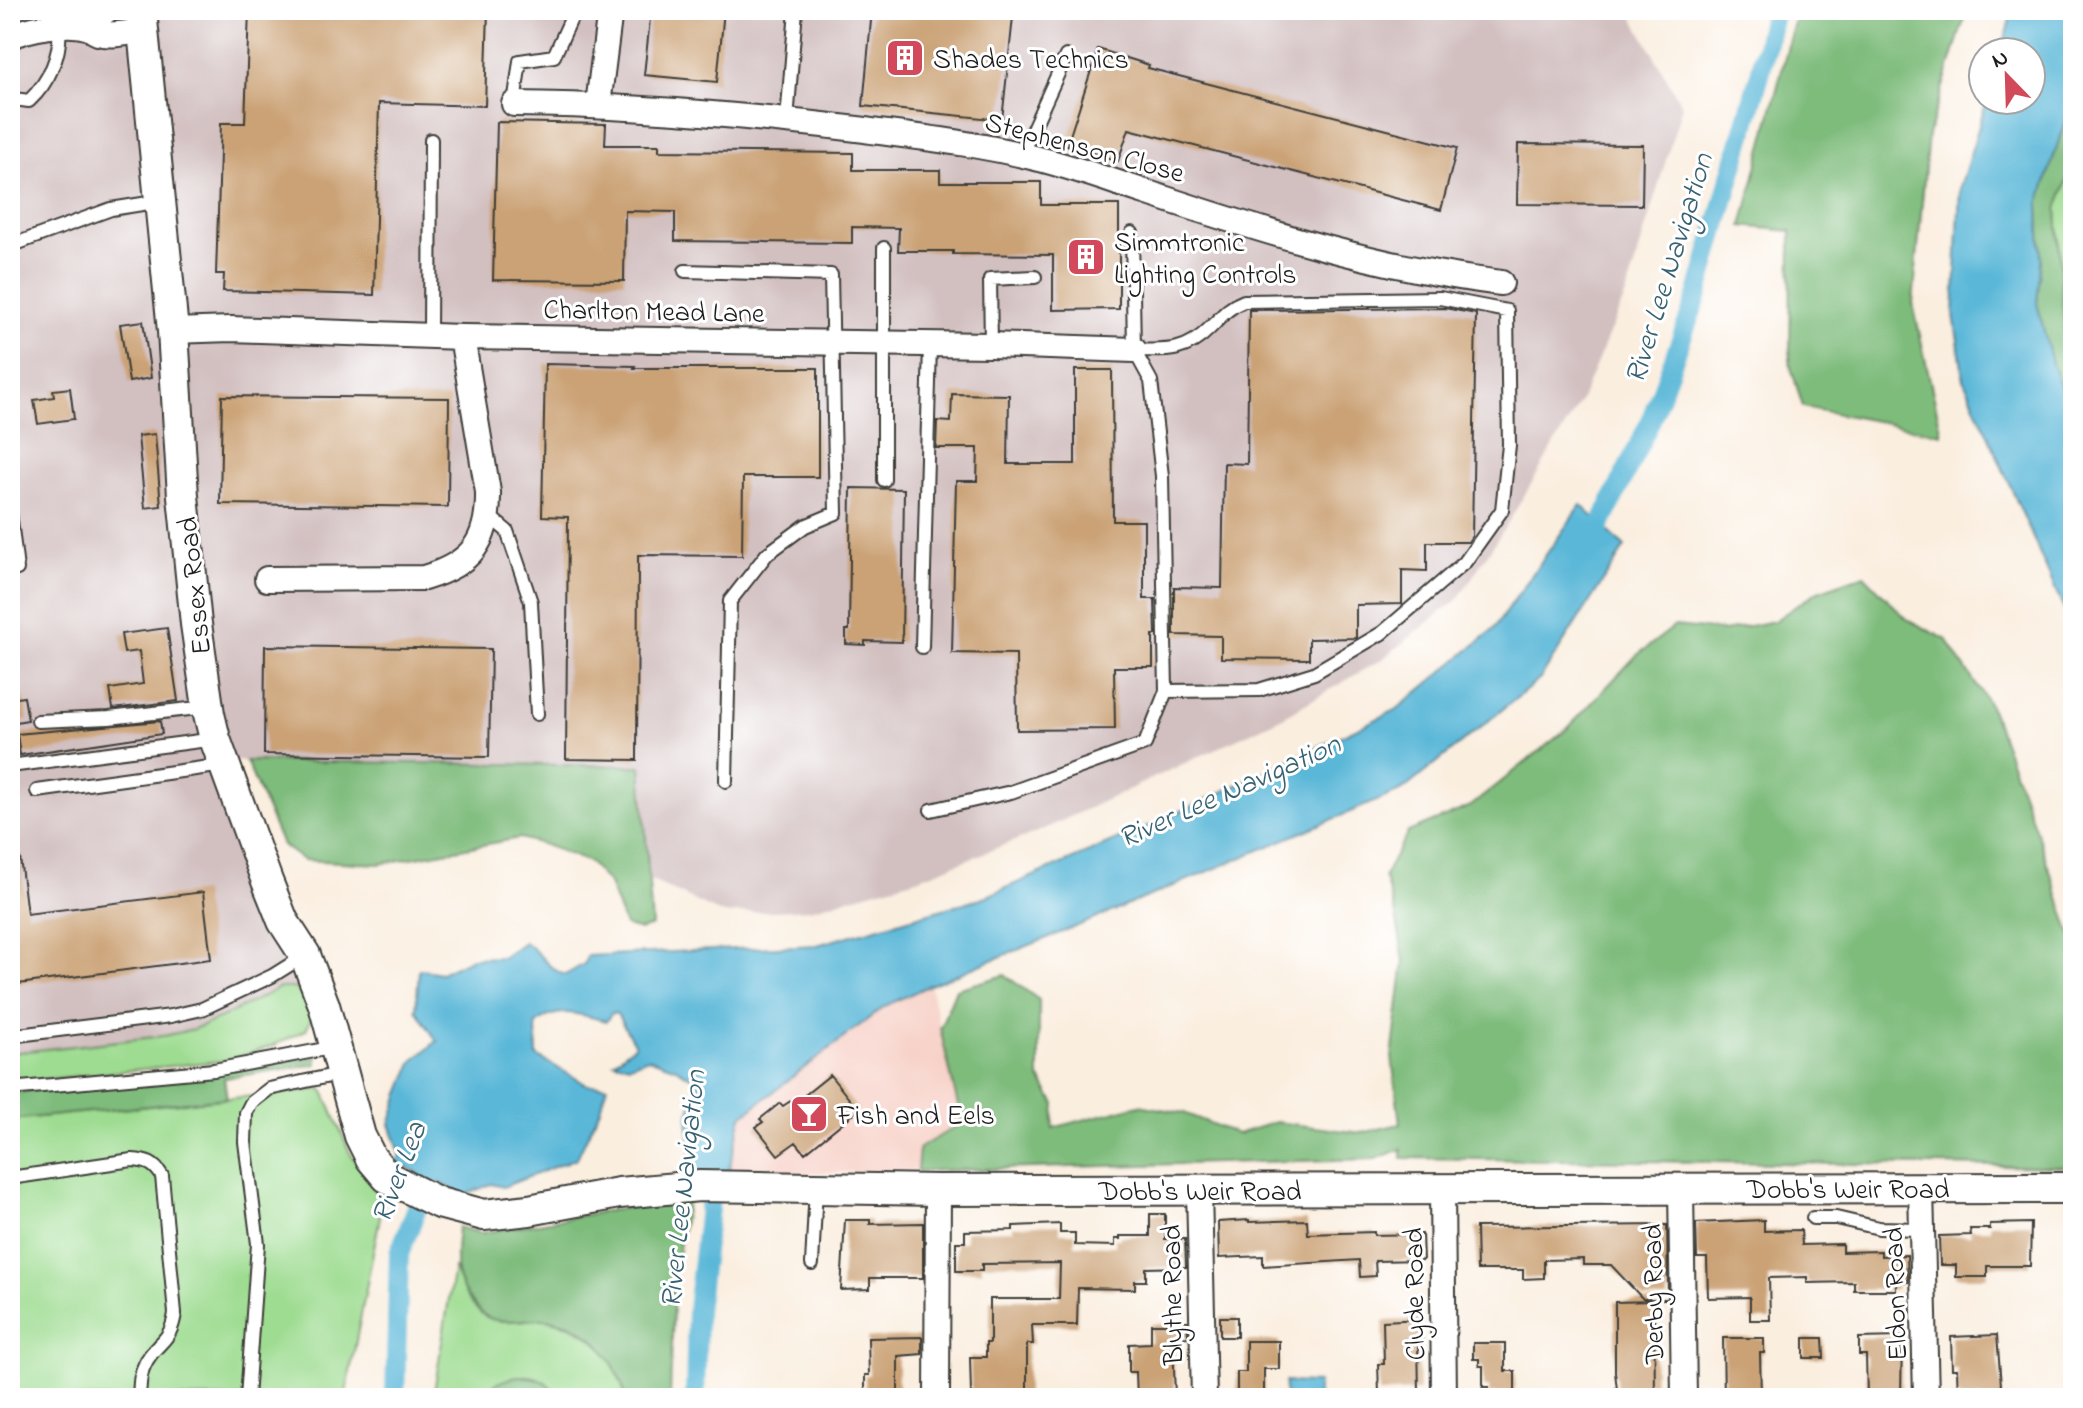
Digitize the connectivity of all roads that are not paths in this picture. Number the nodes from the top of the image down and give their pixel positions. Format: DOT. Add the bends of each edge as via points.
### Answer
graph roads {
  1 [pos="107,10"];
  2 [pos="575,10"];
  3 [pos="610,10"];
  4 [pos="796,10"];
  5 [pos="142,20"];
  6 [pos="59,26"];
  7 [pos="85,26"];
  8 [pos="10,37"];
  9 [pos="1066,56"];
  10 [pos="10,93"];
  11 [pos="514,104"];
  12 [pos="598,105"];
  13 [pos="787,120"];
  14 [pos="431,140"];
  15 [pos="1021,155"];
  16 [pos="161,201"];
  17 [pos="1132,233"];
  18 [pos="10,246"];
  19 [pos="884,248"];
  20 [pos="685,271"];
  21 [pos="1035,277"];
  22 [pos="1501,283"];
  23 [pos="173,331"];
  24 [pos="430,336"];
  25 [pos="462,337"];
  26 [pos="831,343"];
  27 [pos="885,344"];
  28 [pos="930,344"];
  29 [pos="991,345"];
  30 [pos="1134,350"];
  31 [pos="884,480"];
  32 [pos="10,512"];
  33 [pos="488,515"];
  34 [pos="17,569"];
  35 [pos="267,579"];
  36 [pos="922,647"];
  37 [pos="1166,691"];
  38 [pos="207,707"];
  39 [pos="537,714"];
  40 [pos="38,721"];
  41 [pos="220,752"];
  42 [pos="10,766"];
  43 [pos="726,781"];
  44 [pos="37,791"];
  45 [pos="931,810"];
  46 [pos="305,955"];
  47 [pos="10,1036"];
  48 [pos="341,1060"];
  49 [pos="10,1089"];
  50 [pos="360,1136"];
  51 [pos="10,1178"];
  52 [pos="816,1188"];
  53 [pos="1681,1188"];
  54 [pos="1921,1188"];
  55 [pos="2073,1188"];
  56 [pos="1442,1189"];
  57 [pos="938,1190"];
  58 [pos="1199,1190"];
  59 [pos="1813,1218"];
  60 [pos="1922,1229"];
  61 [pos="812,1264"];
  62 [pos="139,1398"];
  63 [pos="247,1398"];
  64 [pos="937,1398"];
  65 [pos="1204,1398"];
  66 [pos="1444,1398"];
  67 [pos="1684,1398"];
  68 [pos="1926,1398"];
  1 -- 7 [label="street"];
  2 -- 11 [label="lane" via="554,56 520,61"];
  3 -- 12 [label="street"];
  4 -- 13 [label="lane"];
  5 -- 7 [label="street" via="97,33"];
  5 -- 16 [label="street, Essex Road"];
  6 -- 7 [label="street"];
  6 -- 8 [label="street"];
  6 -- 10 [label="lane" via="58,51 42,88 29,101"];
  9 -- 15 [label="lane"];
  11 -- 12 [label="street, Stephenson Close"];
  12 -- 13 [label="street, Stephenson Close"];
  13 -- 15 [label="street, Stephenson Close"];
  14 -- 24 [label="lane"];
  15 -- 22 [label="street, Stephenson Close" via="1371,261"];
  16 -- 18 [label="lane" via="111,209"];
  16 -- 23 [label="street, Essex Road"];
  17 -- 30 [label="lane"];
  19 -- 27 [label="lane"];
  20 -- 26 [label="lane" via="831,275"];
  21 -- 29 [label="lane" via="990,279"];
  23 -- 24 [label="street, Charlton Mead Lane"];
  23 -- 38 [label="street, Essex Road" via="183,496"];
  24 -- 25 [label="street, Charlton Mead Lane"];
  25 -- 26 [label="street, Charlton Mead Lane"];
  25 -- 33 [label="street"];
  26 -- 27 [label="street, Charlton Mead Lane"];
  26 -- 43 [label="lane" via="836,513 805,526 767,554 730,601"];
  27 -- 28 [label="street, Charlton Mead Lane"];
  27 -- 31 [label="lane"];
  28 -- 29 [label="street, Charlton Mead Lane"];
  28 -- 36 [label="lane"];
  29 -- 30 [label="street, Charlton Mead Lane"];
  30 -- 37 [label="lane" via="1151,381 1162,476"];
  30 -- 37 [label="lane" via="1171,351 1191,344 1228,307 1244,301 1440,298 1507,311 1509,445 1502,510 1465,562 1382,633 1314,673 1259,690"];
  32 -- 34 [label="lane"];
  33 -- 35 [label="street" via="482,537 468,557 424,578"];
  33 -- 39 [label="lane" via="507,531 531,602"];
  37 -- 45 [label="lane" via="1145,744 1011,792"];
  38 -- 40 [label="lane"];
  38 -- 41 [label="street, Essex Road"];
  41 -- 42 [label="lane"];
  41 -- 44 [label="lane"];
  41 -- 46 [label="street, Essex Road" via="283,921"];
  46 -- 47 [label="lane" via="202,1009"];
  46 -- 48 [label="street, Essex Road"];
  48 -- 49 [label="lane"];
  48 -- 50 [label="street, Essex Road"];
  48 -- 63 [label="lane" via="269,1089 246,1113 258,1244"];
  50 -- 52 [label="street, Dobb's Weir Road" via="387,1177 463,1210 499,1214 693,1186"];
  51 -- 62 [label="lane" via="132,1160 147,1161 162,1176 175,1313 166,1341 145,1362"];
  52 -- 57 [label="street, Dobb's Weir Road"];
  52 -- 61 [label="lane"];
  53 -- 54 [label="street, Dobb's Weir Road"];
  53 -- 56 [label="street, Dobb's Weir Road"];
  53 -- 67 [label="street, Derby Road"];
  54 -- 55 [label="street, Dobb's Weir Road"];
  54 -- 60 [label="street, Eldon Road"];
  56 -- 58 [label="street, Dobb's Weir Road"];
  56 -- 66 [label="street, Clyde Road"];
  57 -- 58 [label="street, Dobb's Weir Road"];
  57 -- 64 [label="street"];
  58 -- 65 [label="street, Blythe Road"];
  59 -- 60 [label="lane"];
  60 -- 68 [label="street, Eldon Road"];
}
